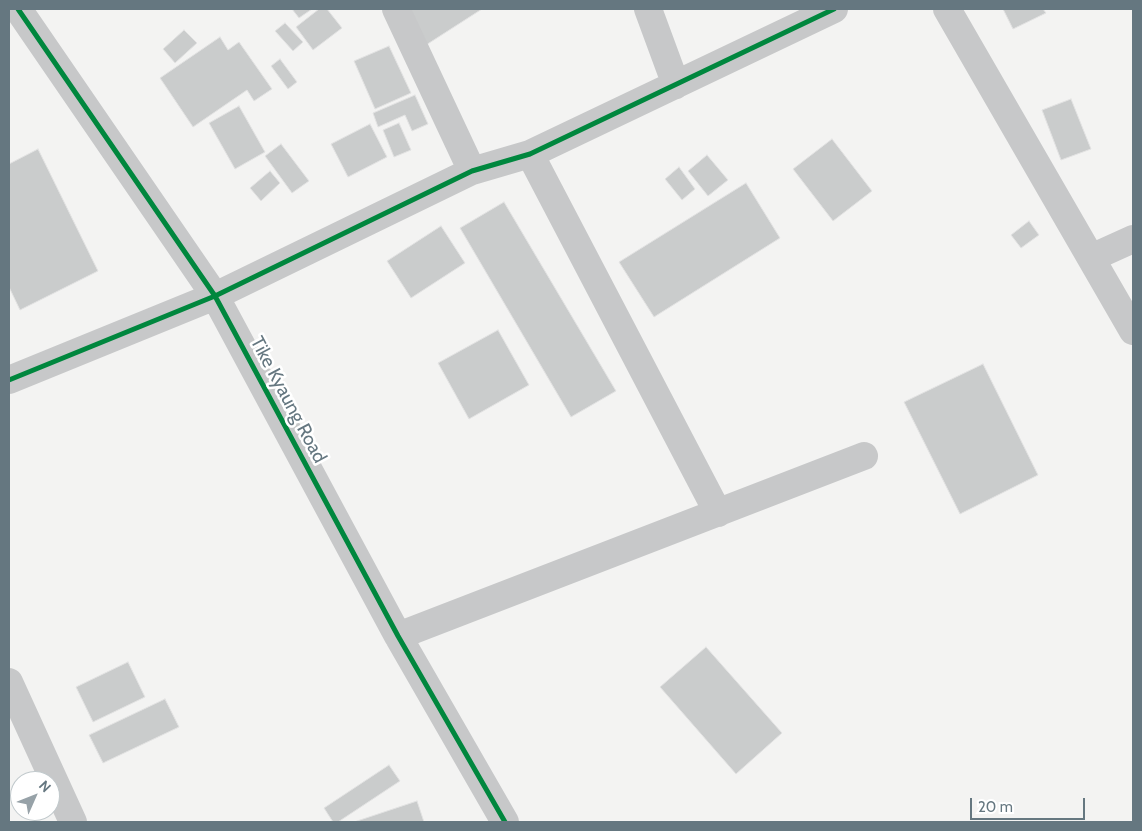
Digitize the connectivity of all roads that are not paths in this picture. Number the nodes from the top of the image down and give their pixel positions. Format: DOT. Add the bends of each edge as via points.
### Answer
graph roads {
  1 [pos="18,9"];
  2 [pos="396,9"];
  3 [pos="648,9"];
  4 [pos="834,9"];
  5 [pos="947,9"];
  6 [pos="676,84"];
  7 [pos="530,154"];
  8 [pos="472,171"];
  9 [pos="1133,239"];
  10 [pos="1091,258"];
  11 [pos="215,296"];
  12 [pos="1133,331"];
  13 [pos="9,380"];
  14 [pos="864,456"];
  15 [pos="718,513"];
  16 [pos="398,636"];
  17 [pos="9,682"];
  18 [pos="73,822"];
  19 [pos="505,822"];
  1 -- 11 [label="street, Tike Kyaung Road"];
  2 -- 8 [label="street"];
  3 -- 6 [label="street"];
  4 -- 6 [label="street"];
  5 -- 10 [label="street"];
  6 -- 7 [label="street"];
  7 -- 8 [label="street"];
  7 -- 15 [label="street"];
  8 -- 11 [label="street"];
  9 -- 10 [label="street"];
  10 -- 12 [label="street"];
  11 -- 13 [label="street"];
  11 -- 16 [label="street, Tike Kyaung Road"];
  14 -- 15 [label="street"];
  15 -- 16 [label="street"];
  16 -- 19 [label="street, Tike Kyaung Road"];
  17 -- 18 [label="street"];
}
